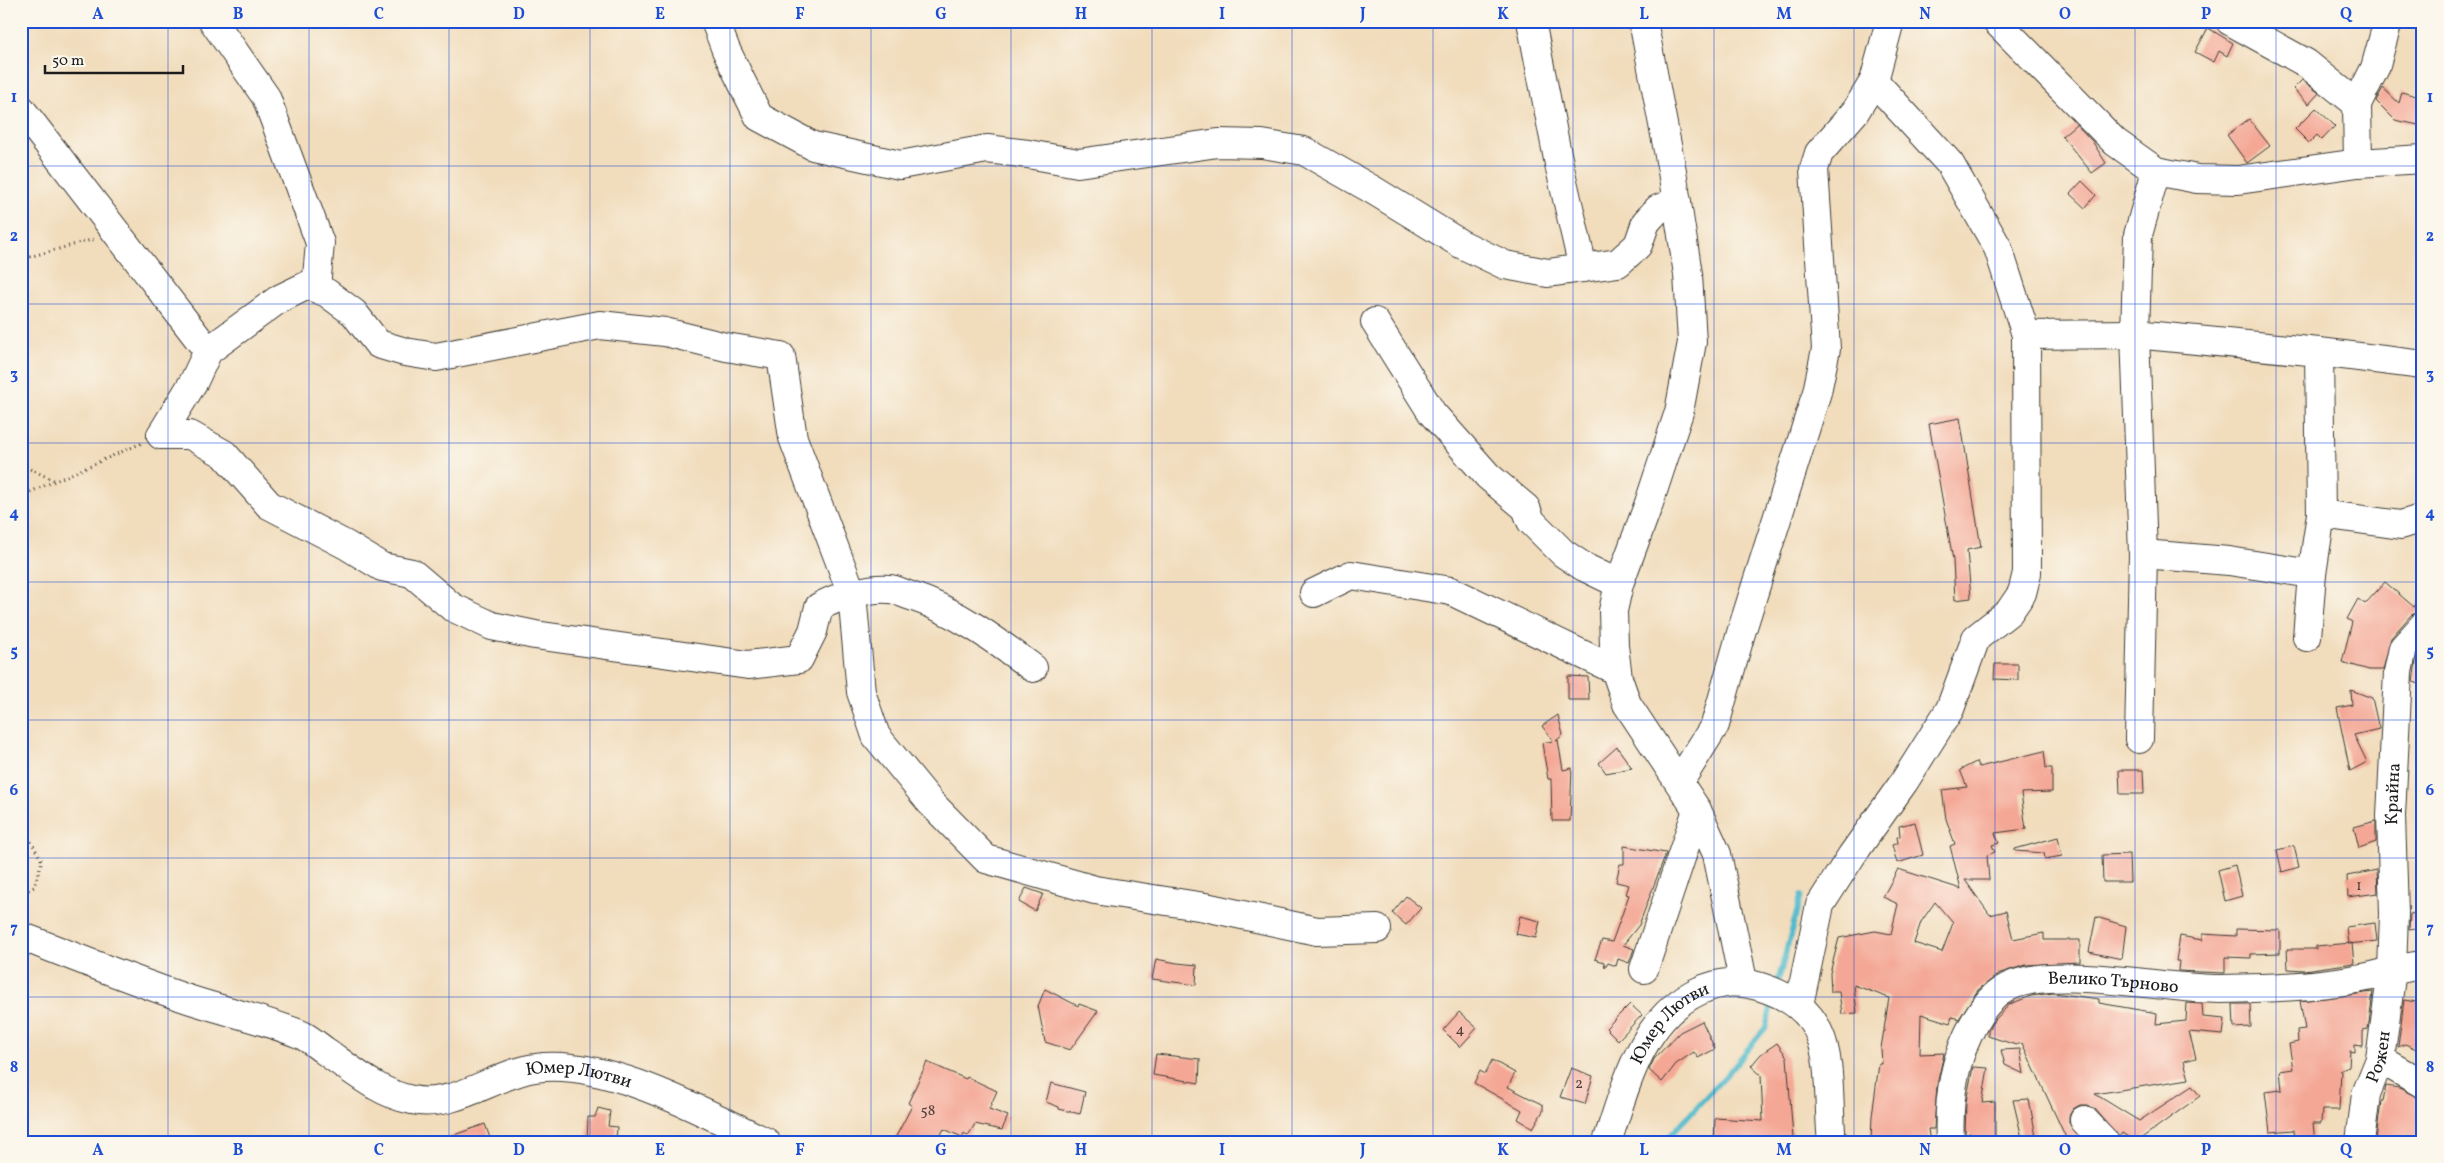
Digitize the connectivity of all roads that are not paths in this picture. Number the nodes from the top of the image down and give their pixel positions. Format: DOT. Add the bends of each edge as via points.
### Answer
graph roads {
  1 [pos="213,21"];
  2 [pos="715,21"];
  3 [pos="1531,21"];
  4 [pos="1643,21"];
  5 [pos="1890,21"];
  6 [pos="1996,21"];
  7 [pos="2230,21"];
  8 [pos="2388,21"];
  9 [pos="1874,81"];
  10 [pos="2357,104"];
  11 [pos="21,109"];
  12 [pos="2423,159"];
  13 [pos="2358,163"];
  14 [pos="2156,172"];
  15 [pos="1677,202"];
  16 [pos="1583,268"];
  17 [pos="316,288"];
  18 [pos="1375,322"];
  19 [pos="2135,334"];
  20 [pos="2026,335"];
  21 [pos="208,351"];
  22 [pos="2318,352"];
  23 [pos="2423,365"];
  24 [pos="2321,514"];
  25 [pos="2423,518"];
  26 [pos="2143,554"];
  27 [pos="2312,574"];
  28 [pos="1619,584"];
  29 [pos="1314,593"];
  30 [pos="852,594"];
  31 [pos="2423,626"];
  32 [pos="2307,637"];
  33 [pos="1032,668"];
  34 [pos="1617,671"];
  35 [pos="2140,739"];
  36 [pos="1680,781"];
  37 [pos="1697,810"];
  38 [pos="1377,929"];
  39 [pos="21,936"];
  40 [pos="2423,965"];
  41 [pos="1644,969"];
  42 [pos="2392,970"];
  43 [pos="1774,994"];
  44 [pos="2380,1059"];
  45 [pos="2423,1084"];
  46 [pos="2084,1120"];
  47 [pos="766,1142"];
  48 [pos="1607,1142"];
  49 [pos="1832,1142"];
  50 [pos="1950,1142"];
  51 [pos="2105,1142"];
  52 [pos="2360,1142"];
  1 -- 17 [label="street" via="266,97 320,243"];
  2 -- 16 [label="street" via="758,117 813,146 900,165 987,149 1078,163 1218,143 1262,144 1304,151 1461,244 1505,265 1548,273"];
  3 -- 16 [label="street" via="1558,164"];
  4 -- 15 [label="street"];
  5 -- 9 [label="street"];
  6 -- 14 [label="street" via="2115,142"];
  7 -- 10 [label="street" via="2306,64"];
  8 -- 10 [label="street" via="2375,68"];
  9 -- 20 [label="street" via="1950,164 1998,248"];
  9 -- 36 [label="street" via="1855,112 1818,153 1814,169 1826,349 1817,392 1740,633 1715,725"];
  10 -- 13 [label="street"];
  11 -- 21 [label="street"];
  12 -- 13 [label="street"];
  13 -- 14 [label="street" via="2238,180 2197,179"];
  14 -- 19 [label="street" via="2138,235"];
  15 -- 16 [label="street" via="1658,209 1646,222 1638,245 1618,263"];
  15 -- 28 [label="street" via="1691,312 1692,342 1687,375 1649,504"];
  17 -- 21 [label="street" via="308,285 279,299"];
  17 -- 30 [label="street" via="354,313 378,344 436,357 600,325 665,332 781,356 793,438"];
  18 -- 28 [label="street" via="1432,413 1488,476 1526,508 1531,521 1564,554"];
  19 -- 20 [label="street"];
  19 -- 22 [label="street"];
  19 -- 26 [label="street"];
  20 -- 43 [label="street" via="2027,573 2022,594 2009,612 1976,638 1950,710 1820,905"];
  21 -- 30 [label="street" via="194,381 160,436 190,436 224,454 269,505 346,545 382,568 412,573 452,607 492,626 534,635 748,665 799,659 813,631 819,607 835,598"];
  22 -- 23 [label="street"];
  22 -- 24 [label="street"];
  24 -- 25 [label="street" via="2401,525"];
  24 -- 27 [label="street"];
  26 -- 27 [label="street" via="2229,561"];
  26 -- 35 [label="street"];
  27 -- 32 [label="street"];
  28 -- 34 [label="street" via="1613,611"];
  29 -- 34 [label="street" via="1352,575 1451,591"];
  30 -- 33 [label="street" via="889,588 932,603 981,630"];
  30 -- 38 [label="street" via="860,692 876,736 931,803 986,859 1095,890 1317,931"];
  31 -- 42 [label="street, Крайна" via="2403,648 2398,672 2391,816"];
  34 -- 36 [label="street" via="1627,704 1650,742"];
  36 -- 37 [label="street"];
  37 -- 41 [label="street"];
  37 -- 43 [label="street"];
  39 -- 47 [label="street, Юмер Лютви" via="191,1000 269,1022 305,1036 386,1092 412,1101 432,1102 454,1097 510,1074 536,1068 571,1068 612,1076 670,1097"];
  40 -- 42 [label="street, Велико Търново"];
  42 -- 44 [label="street, Рожен"];
  42 -- 50 [label="street, Велико Търново" via="2302,988 2200,989 2072,978 2024,981 2007,987 1992,998 1976,1017 1965,1042 1950,1102"];
  43 -- 48 [label="street, Юмер Лютви" via="1710,986 1684,998 1666,1013 1639,1054"];
  43 -- 49 [label="street" via="1813,1019 1825,1049"];
  44 -- 45 [label="street"];
  44 -- 52 [label="street, Рожен" via="2366,1094"];
  46 -- 51 [label="street"];
}
